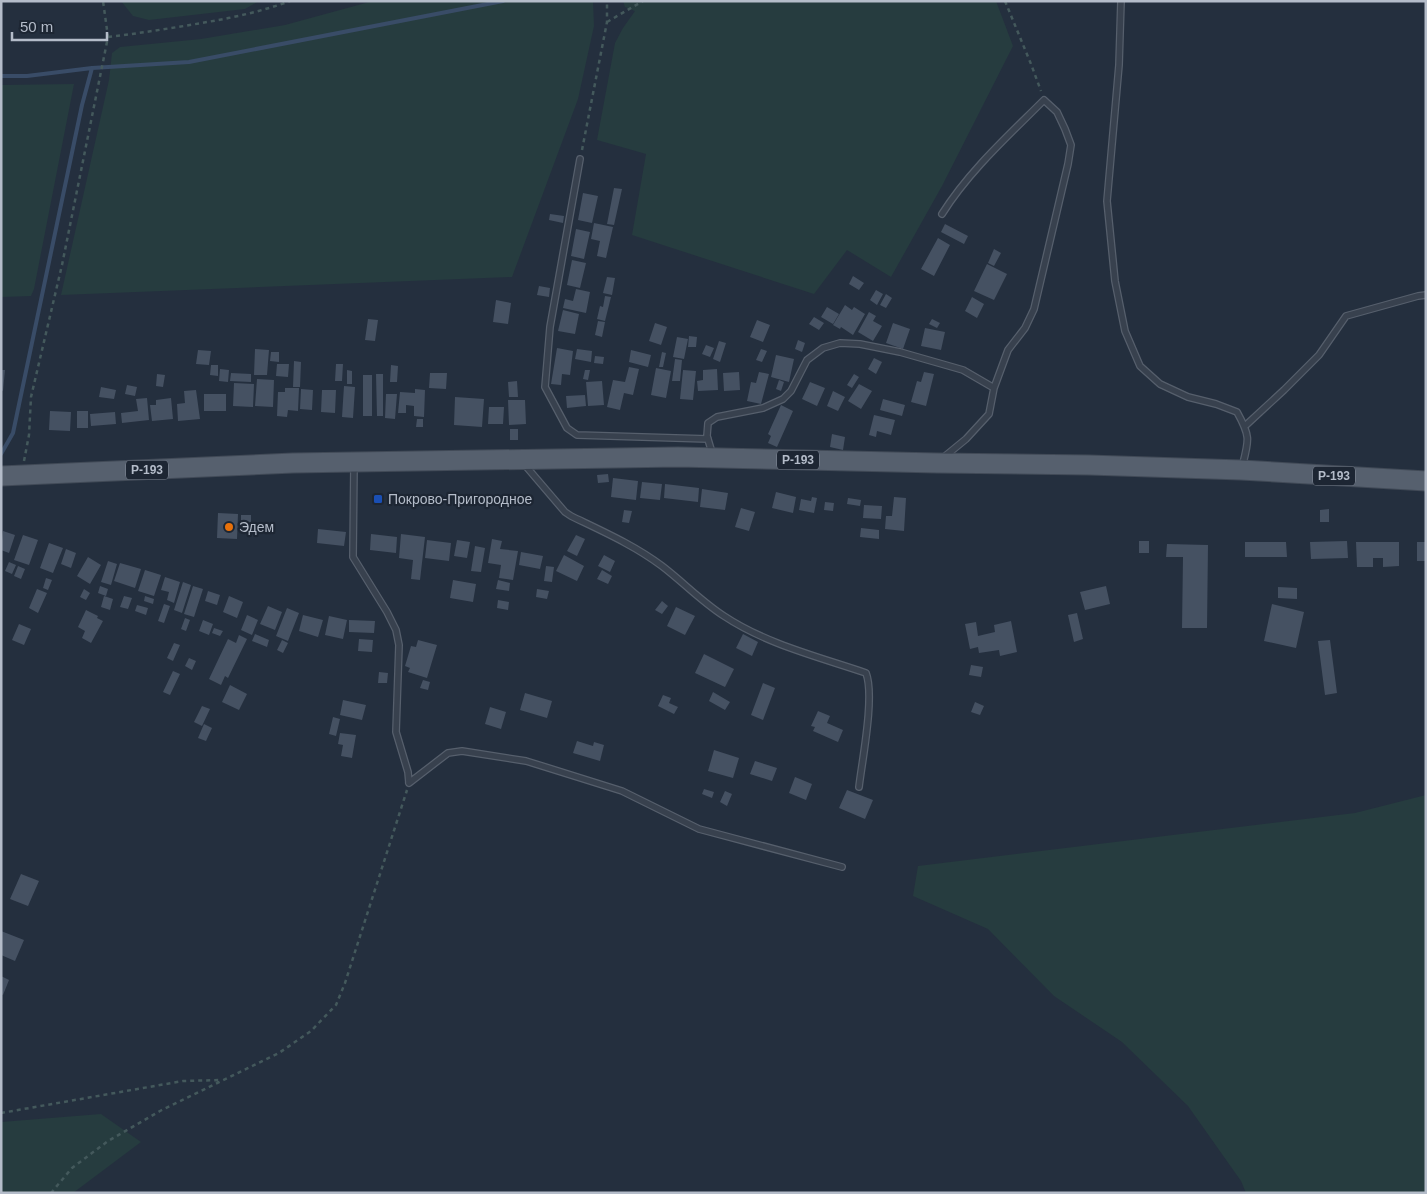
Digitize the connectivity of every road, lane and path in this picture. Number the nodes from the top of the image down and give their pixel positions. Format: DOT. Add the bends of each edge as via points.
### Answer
graph roads {
  1 [pos="103,1"];
  2 [pos="290,1"];
  3 [pos="607,1"];
  4 [pos="644,1"];
  5 [pos="1005,1"];
  6 [pos="1121,1"];
  7 [pos="607,22"];
  8 [pos="108,37"];
  9 [pos="1044,100"];
  10 [pos="580,159"];
  11 [pos="942,214"];
  12 [pos="1426,295"];
  13 [pos="994,388"];
  14 [pos="1245,426"];
  15 [pos="708,439"];
  16 [pos="518,458"];
  17 [pos="713,458"];
  18 [pos="354,461"];
  19 [pos="937,463"];
  20 [pos="1241,470"];
  21 [pos="1,476"];
  22 [pos="22,476"];
  23 [pos="1426,481"];
  24 [pos="409,784"];
  25 [pos="859,787"];
  26 [pos="842,867"];
  27 [pos="222,1080"];
  28 [pos="1,1113"];
  29 [pos="51,1193"];
  1 -- 8 [label="path"];
  2 -- 8 [label="path" via="232,18"];
  3 -- 7 [label="path"];
  4 -- 7 [label="path"];
  5 -- 9 [label="path"];
  6 -- 14 [label="lane" via="1119,66 1107,201 1115,281 1125,331 1140,366 1160,384 1188,397 1237,412"];
  7 -- 10 [label="path"];
  8 -- 22 [label="path" via="62,265 30,397 29,435"];
  9 -- 11 [label="lane" via="982,161"];
  9 -- 13 [label="lane" via="1057,112 1071,145 1068,164 1034,309 1025,328 1008,350"];
  10 -- 15 [label="lane" via="550,327 545,387 567,428 577,435"];
  12 -- 14 [label="lane" via="1346,316 1320,355"];
  13 -- 15 [label="lane" via="963,370 900,352 840,343 823,348 807,360 791,391 783,399 763,408 717,417 708,423"];
  13 -- 19 [label="lane" via="989,414"];
  14 -- 20 [label="lane" via="1249,442"];
  15 -- 17 [label="lane"];
  16 -- 17 [label="main road, Р-193"];
  16 -- 18 [label="main road, Р-193"];
  16 -- 25 [label="lane" via="565,512 630,544 724,616 770,639 866,673 869,681 868,706"];
  17 -- 19 [label="main road, Р-193"];
  18 -- 22 [label="main road, Р-193"];
  18 -- 24 [label="lane" via="353,557 396,630 399,645 396,732"];
  19 -- 20 [label="main road, Р-193"];
  20 -- 23 [label="main road, Р-193"];
  21 -- 22 [label="main road, Р-193"];
  24 -- 26 [label="lane" via="448,753 462,751 526,761 622,791 699,829"];
  24 -- 27 [label="path" via="336,1004 311,1031 279,1053"];
  27 -- 28 [label="path" via="183,1081"];
  27 -- 29 [label="path" via="108,1141 72,1168"];
}
